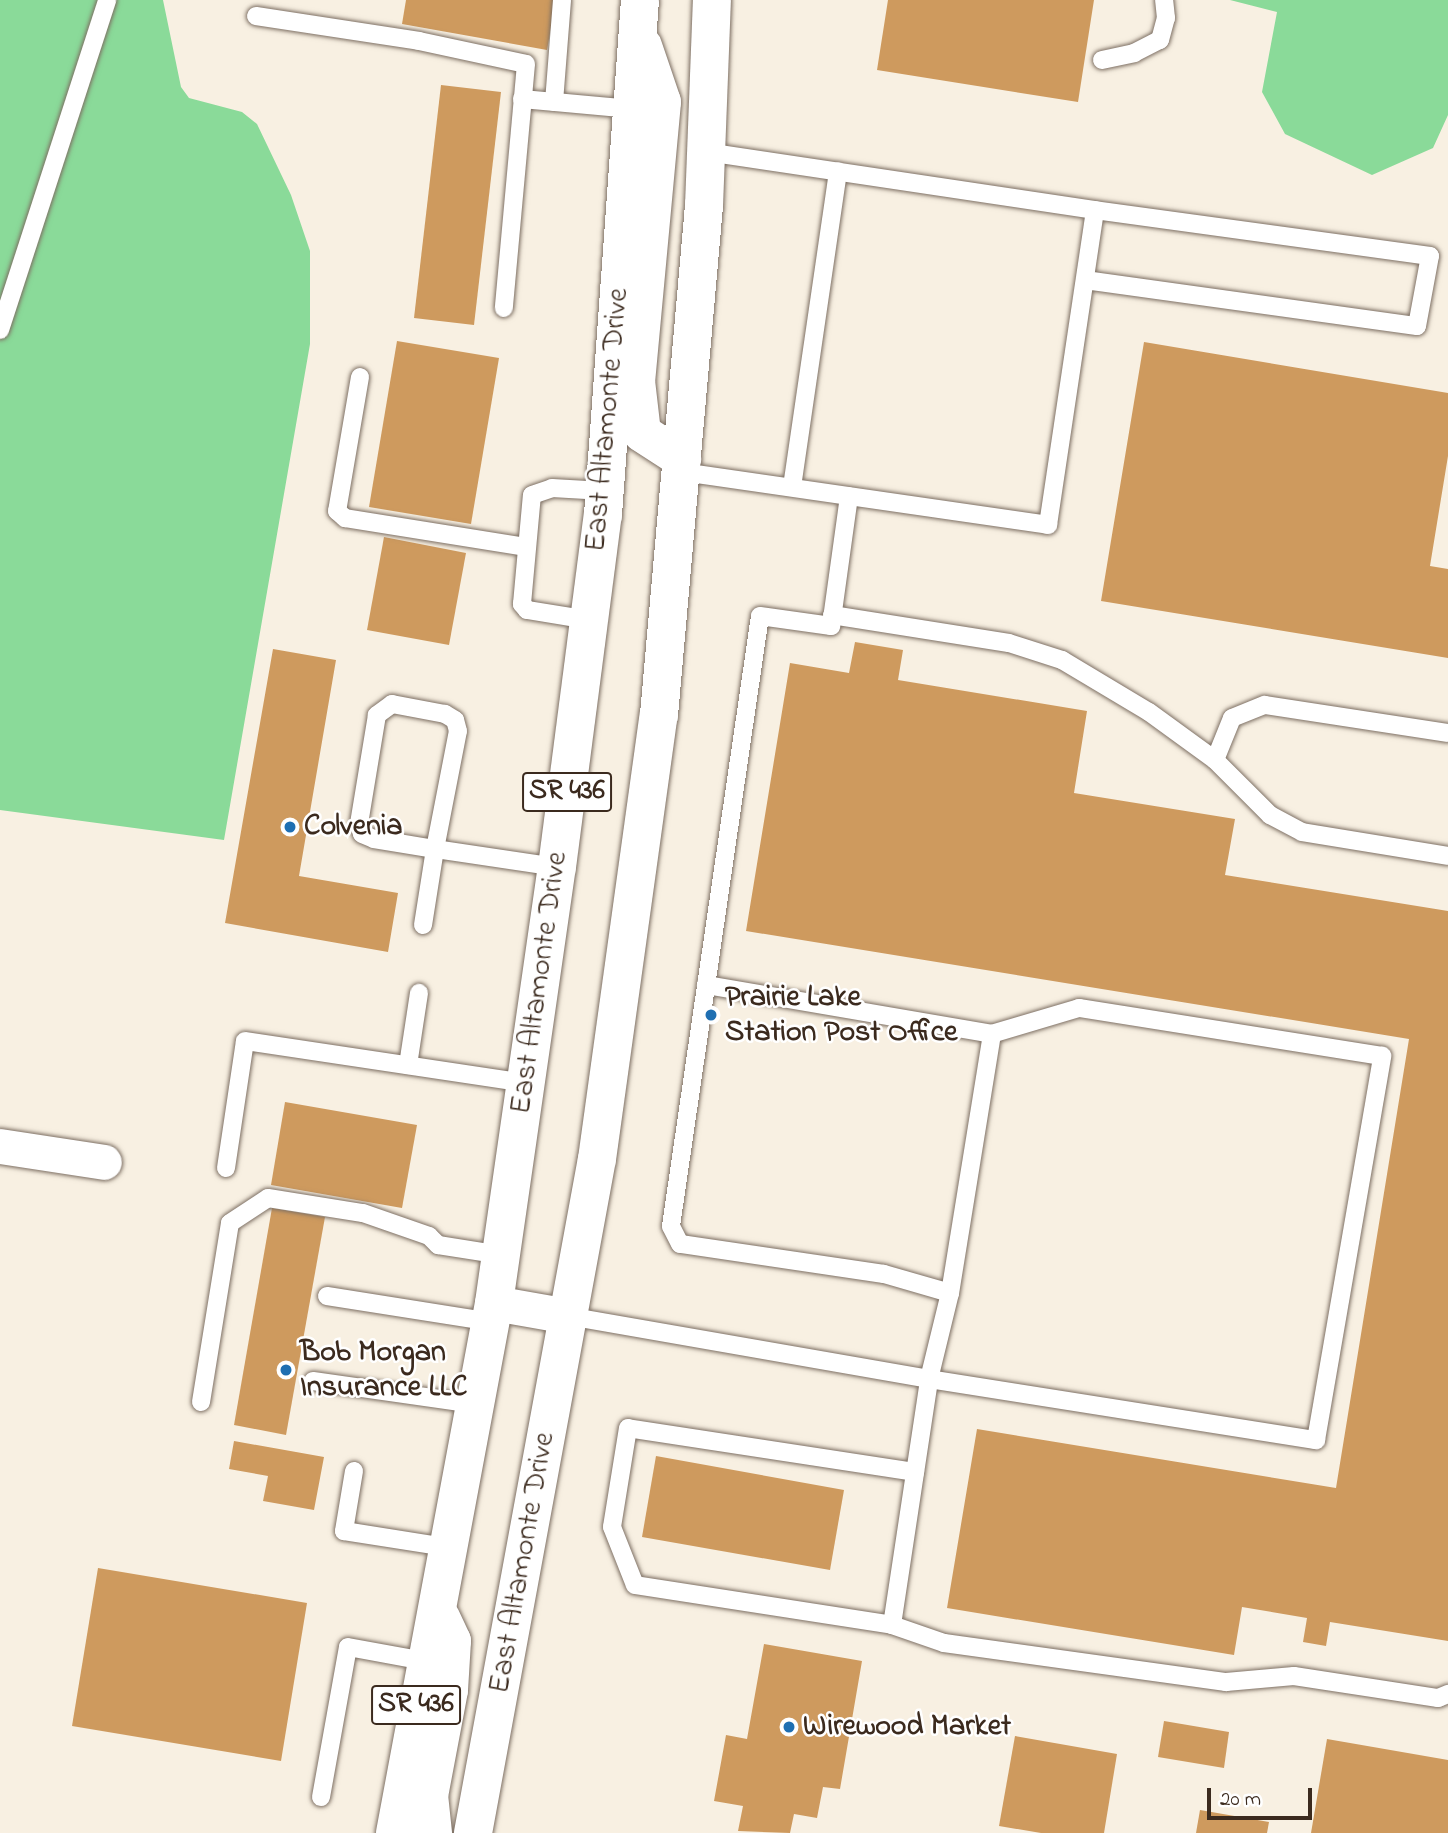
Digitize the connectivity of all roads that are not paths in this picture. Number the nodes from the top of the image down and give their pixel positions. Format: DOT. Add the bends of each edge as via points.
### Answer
graph roads {
  1 [pos="107,0"];
  2 [pos="562,0"];
  3 [pos="1164,0"];
  4 [pos="719,1"];
  5 [pos="638,14"];
  6 [pos="256,16"];
  7 [pos="1102,60"];
  8 [pos="523,99"];
  9 [pos="554,102"];
  10 [pos="632,109"];
  11 [pos="706,152"];
  12 [pos="838,171"];
  13 [pos="1095,210"];
  14 [pos="1085,281"];
  15 [pos="505,308"];
  16 [pos="0,330"];
  17 [pos="359,377"];
  18 [pos="682,465"];
  19 [pos="792,487"];
  20 [pos="604,491"];
  21 [pos="849,496"];
  22 [pos="526,547"];
  23 [pos="832,615"];
  24 [pos="589,620"];
  25 [pos="1448,733"];
  26 [pos="1215,760"];
  27 [pos="435,849"];
  28 [pos="1448,856"];
  29 [pos="557,867"];
  30 [pos="423,925"];
  31 [pos="706,985"];
  32 [pos="419,993"];
  33 [pos="992,1034"];
  34 [pos="408,1065"];
  35 [pos="526,1083"];
  36 [pos="0,1146"];
  37 [pos="104,1163"];
  38 [pos="226,1168"];
  39 [pos="502,1255"];
  40 [pos="950,1293"];
  41 [pos="327,1296"];
  42 [pos="493,1312"];
  43 [pos="568,1316"];
  44 [pos="929,1379"];
  45 [pos="313,1381"];
  46 [pos="201,1402"];
  47 [pos="474,1404"];
  48 [pos="354,1471"];
  49 [pos="915,1472"];
  50 [pos="445,1547"];
  51 [pos="434,1603"];
  52 [pos="892,1625"];
  53 [pos="424,1661"];
  54 [pos="1448,1694"];
  55 [pos="321,1797"];
  56 [pos="394,1833"];
  57 [pos="432,1833"];
  58 [pos="473,1833"];
  1 -- 16 [label="lane"];
  2 -- 9 [label="lane"];
  3 -- 7 [label="lane" via="1166,18 1160,40 1134,53"];
  4 -- 11 [label="main road, East Altamonte Drive / SR 436"];
  5 -- 10 [label="main road, East Altamonte Drive / SR 436"];
  5 -- 18 [label="main road" via="662,102 636,381 642,433"];
  6 -- 8 [label="lane" via="419,41 526,64"];
  8 -- 9 [label="lane"];
  8 -- 15 [label="lane"];
  9 -- 10 [label="lane"];
  10 -- 20 [label="main road, East Altamonte Drive / SR 436"];
  11 -- 12 [label="lane"];
  11 -- 18 [label="main road, East Altamonte Drive / SR 436"];
  12 -- 13 [label="lane"];
  12 -- 19 [label="lane"];
  13 -- 14 [label="lane"];
  13 -- 14 [label="lane" via="1430,256 1417,326"];
  14 -- 21 [label="lane" via="1048,525"];
  17 -- 22 [label="lane" via="337,511 345,518"];
  18 -- 19 [label="lane"];
  18 -- 43 [label="main road, East Altamonte Drive / SR 436" via="657,728 597,1159"];
  19 -- 21 [label="lane"];
  20 -- 22 [label="lane" via="537,490 532,495"];
  20 -- 24 [label="main road, East Altamonte Drive / SR 436"];
  21 -- 23 [label="lane"];
  22 -- 24 [label="lane" via="521,595 527,610"];
  23 -- 26 [label="lane" via="1009,643 1062,660 1104,681"];
  23 -- 31 [label="lane" via="831,626 760,616"];
  24 -- 29 [label="main road, East Altamonte Drive / SR 436"];
  25 -- 26 [label="lane" via="1265,705 1233,718"];
  26 -- 28 [label="lane" via="1270,815 1302,832"];
  27 -- 27 [label="lane" via="362,834 359,824 377,715 392,704 455,720 456,743"];
  27 -- 29 [label="lane"];
  27 -- 30 [label="lane"];
  29 -- 35 [label="main road, East Altamonte Drive / SR 436"];
  31 -- 33 [label="lane"];
  31 -- 40 [label="lane" via="671,1226 680,1244 884,1275"];
  32 -- 34 [label="lane"];
  33 -- 40 [label="lane"];
  33 -- 44 [label="lane" via="1079,1008 1382,1056 1316,1440"];
  34 -- 35 [label="lane"];
  34 -- 38 [label="lane" via="245,1041"];
  35 -- 39 [label="main road, East Altamonte Drive / SR 436"];
  36 -- 37 [label="street"];
  39 -- 42 [label="main road, East Altamonte Drive / SR 436"];
  39 -- 46 [label="lane" via="438,1245 429,1236 363,1213 268,1198 230,1223"];
  40 -- 44 [label="lane"];
  41 -- 42 [label="lane"];
  42 -- 43 [label="street"];
  42 -- 47 [label="main road, East Altamonte Drive / SR 436"];
  43 -- 44 [label="lane"];
  43 -- 58 [label="main road, East Altamonte Drive / SR 436"];
  44 -- 49 [label="lane"];
  45 -- 47 [label="lane"];
  47 -- 50 [label="main road, East Altamonte Drive / SR 436"];
  48 -- 50 [label="lane" via="344,1531"];
  49 -- 52 [label="lane"];
  49 -- 52 [label="lane" via="628,1428 612,1527 635,1585"];
  50 -- 51 [label="main road, East Altamonte Drive / SR 436"];
  51 -- 53 [label="main road, East Altamonte Drive / SR 436"];
  51 -- 57 [label="main road" via="452,1641 449,1690 429,1796"];
  52 -- 54 [label="lane" via="944,1643 1226,1682 1294,1676 1438,1698"];
  53 -- 55 [label="lane" via="348,1647"];
  53 -- 56 [label="main road, East Altamonte Drive / SR 436"];
}
